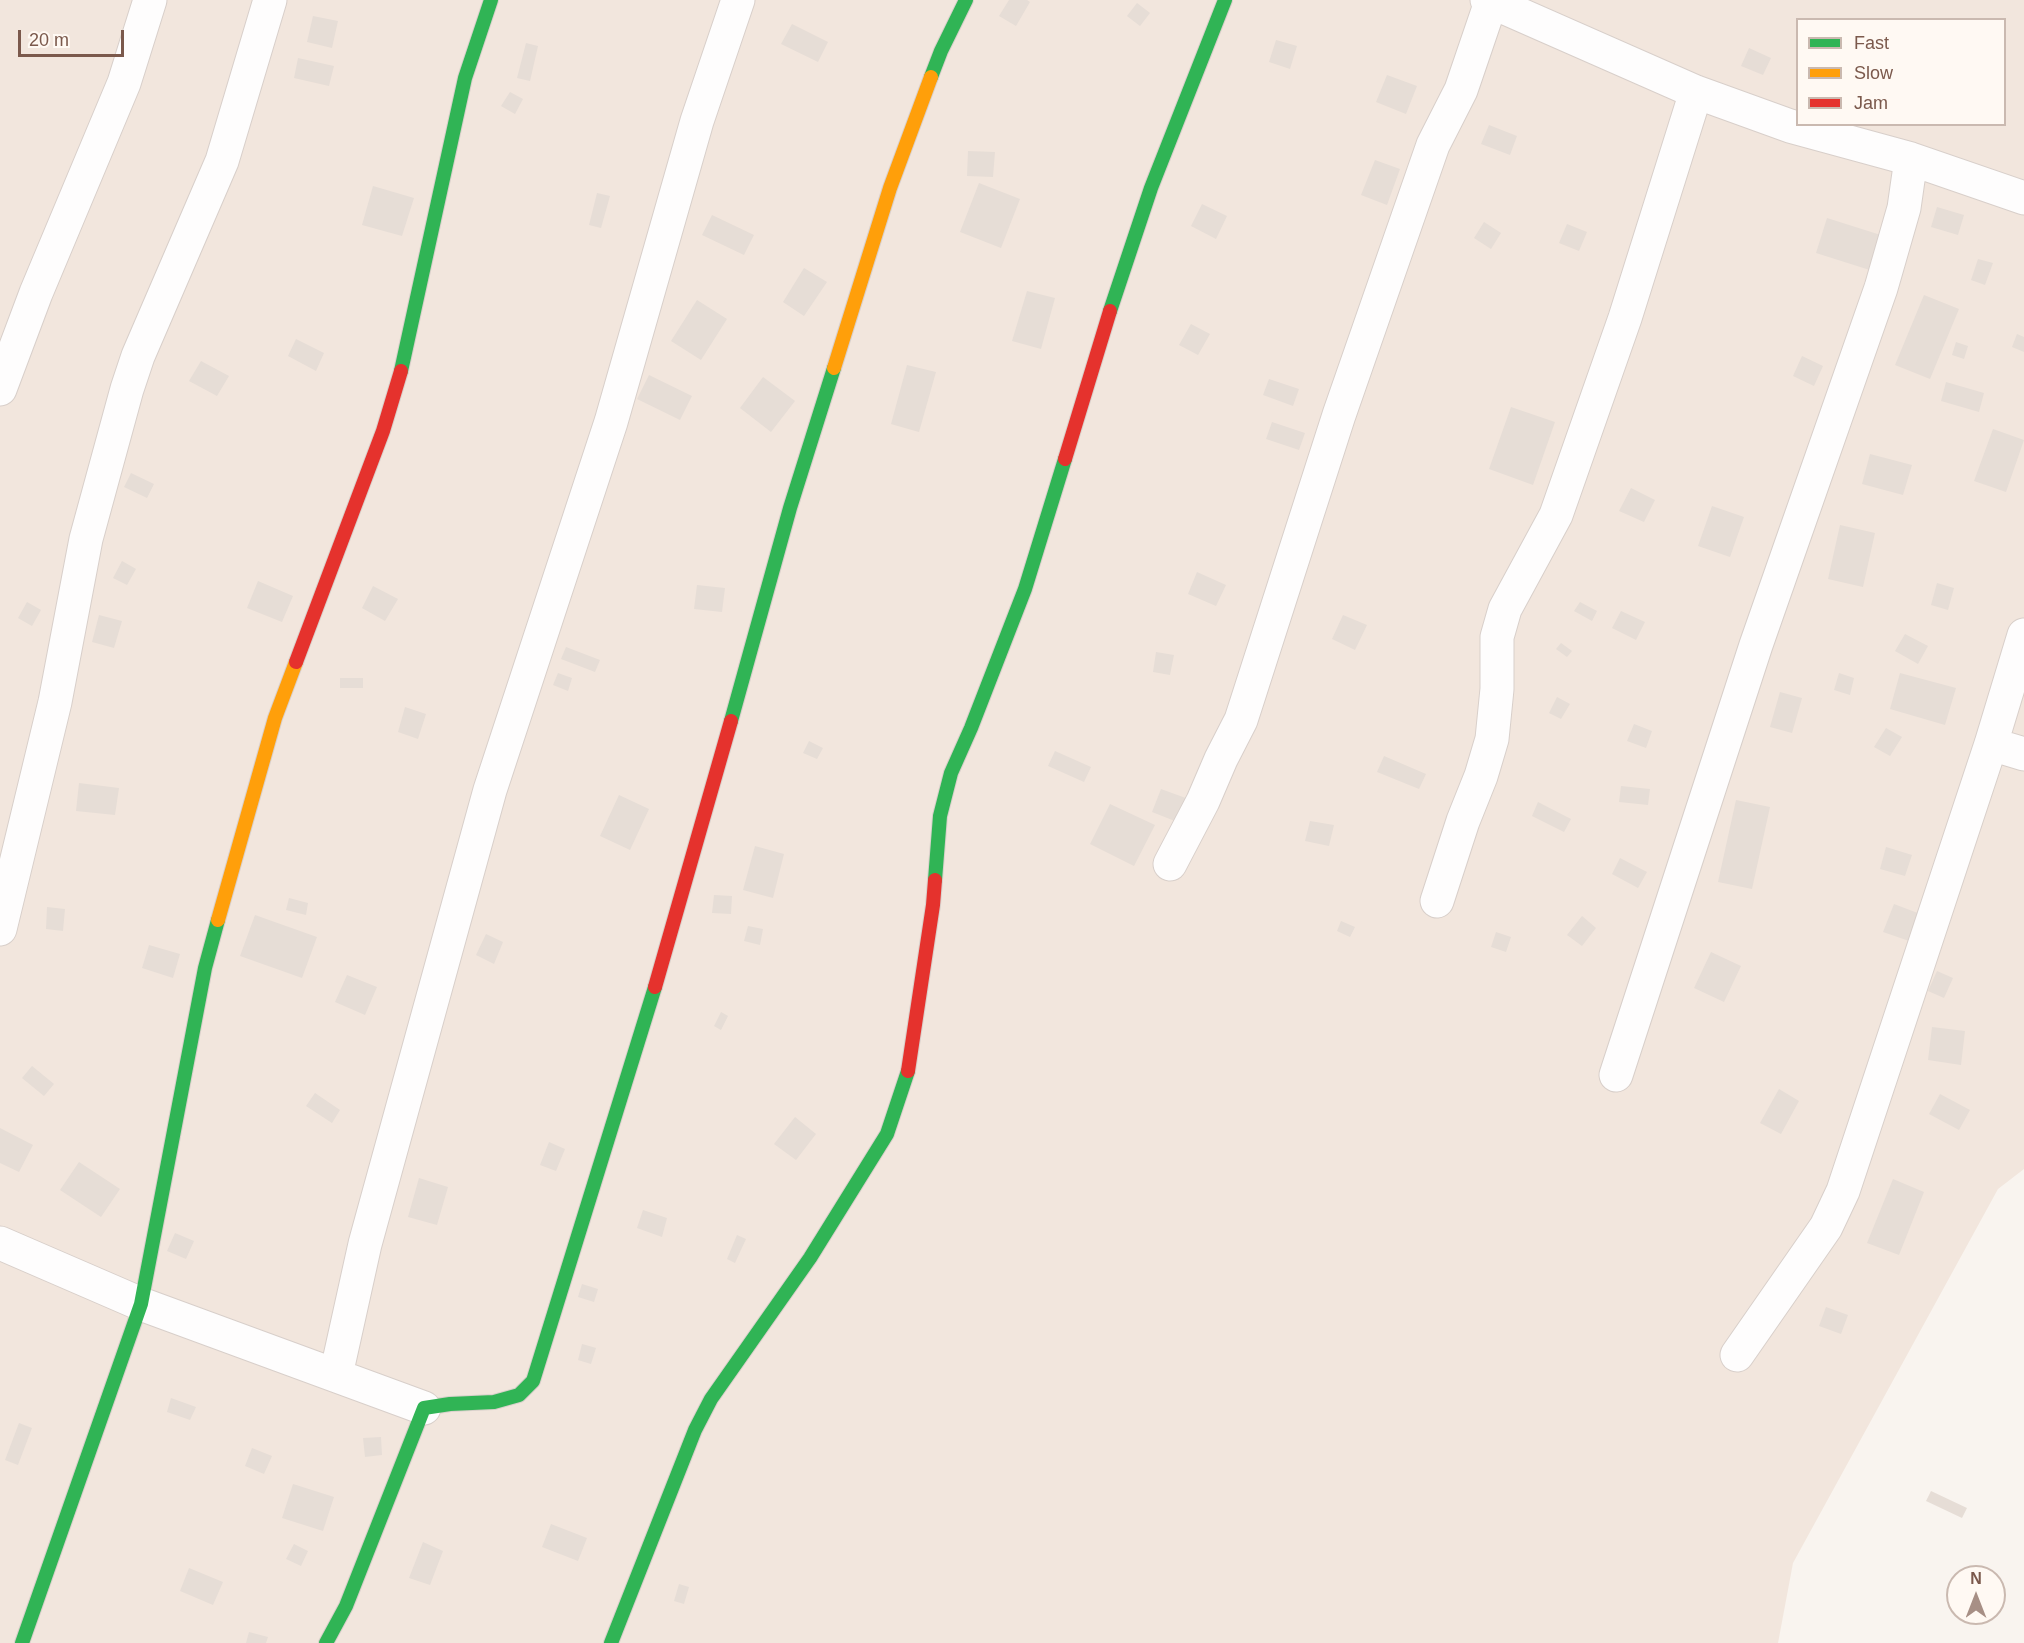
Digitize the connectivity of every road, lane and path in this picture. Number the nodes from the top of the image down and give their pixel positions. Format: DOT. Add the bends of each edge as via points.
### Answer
graph roads {
  1 [pos="150,0"];
  2 [pos="270,0"];
  3 [pos="491,0"];
  4 [pos="738,0"];
  5 [pos="966,0"];
  6 [pos="1225,0"];
  7 [pos="1489,1"];
  8 [pos="1695,92"];
  9 [pos="1911,159"];
  10 [pos="2023,193"];
  11 [pos="0,389"];
  12 [pos="2024,635"];
  13 [pos="1991,744"];
  14 [pos="2024,754"];
  15 [pos="1170,864"];
  16 [pos="1437,901"];
  17 [pos="0,929"];
  18 [pos="1616,1075"];
  19 [pos="0,1243"];
  20 [pos="141,1304"];
  21 [pos="1737,1355"];
  22 [pos="336,1375"];
  23 [pos="424,1408"];
  24 [pos="22,1643"];
  25 [pos="326,1643"];
  26 [pos="611,1643"];
  1 -- 11 [label="street" via="124,83"];
  2 -- 17 [label="street" via="222,161 127,389 86,539 55,702"];
  3 -- 20 [label="street" via="465,78 405,359 384,431 275,718 205,968"];
  4 -- 22 [label="street" via="697,121 611,422 490,790 365,1244"];
  5 -- 23 [label="street" via="941,51 878,225 790,508 668,945 533,1381 519,1395 495,1402"];
  6 -- 26 [label="street" via="1150,188 1025,589 951,773 940,816 933,905 907,1079 887,1134 810,1258 711,1399"];
  7 -- 8 [label="street"];
  7 -- 15 [label="street" via="1461,90 1433,145 1306,514 1256,680 1241,720"];
  8 -- 9 [label="street" via="1790,126"];
  8 -- 16 [label="street" via="1625,318 1556,515 1505,609 1497,637 1492,739"];
  9 -- 10 [label="street"];
  9 -- 18 [label="street" via="1904,208 1881,288 1756,645"];
  12 -- 13 [label="street"];
  13 -- 14 [label="street"];
  13 -- 21 [label="street" via="1843,1191 1826,1227"];
  19 -- 20 [label="street"];
  20 -- 22 [label="street"];
  20 -- 24 [label="street"];
  22 -- 23 [label="street"];
  23 -- 25 [label="street" via="346,1606"];
}
